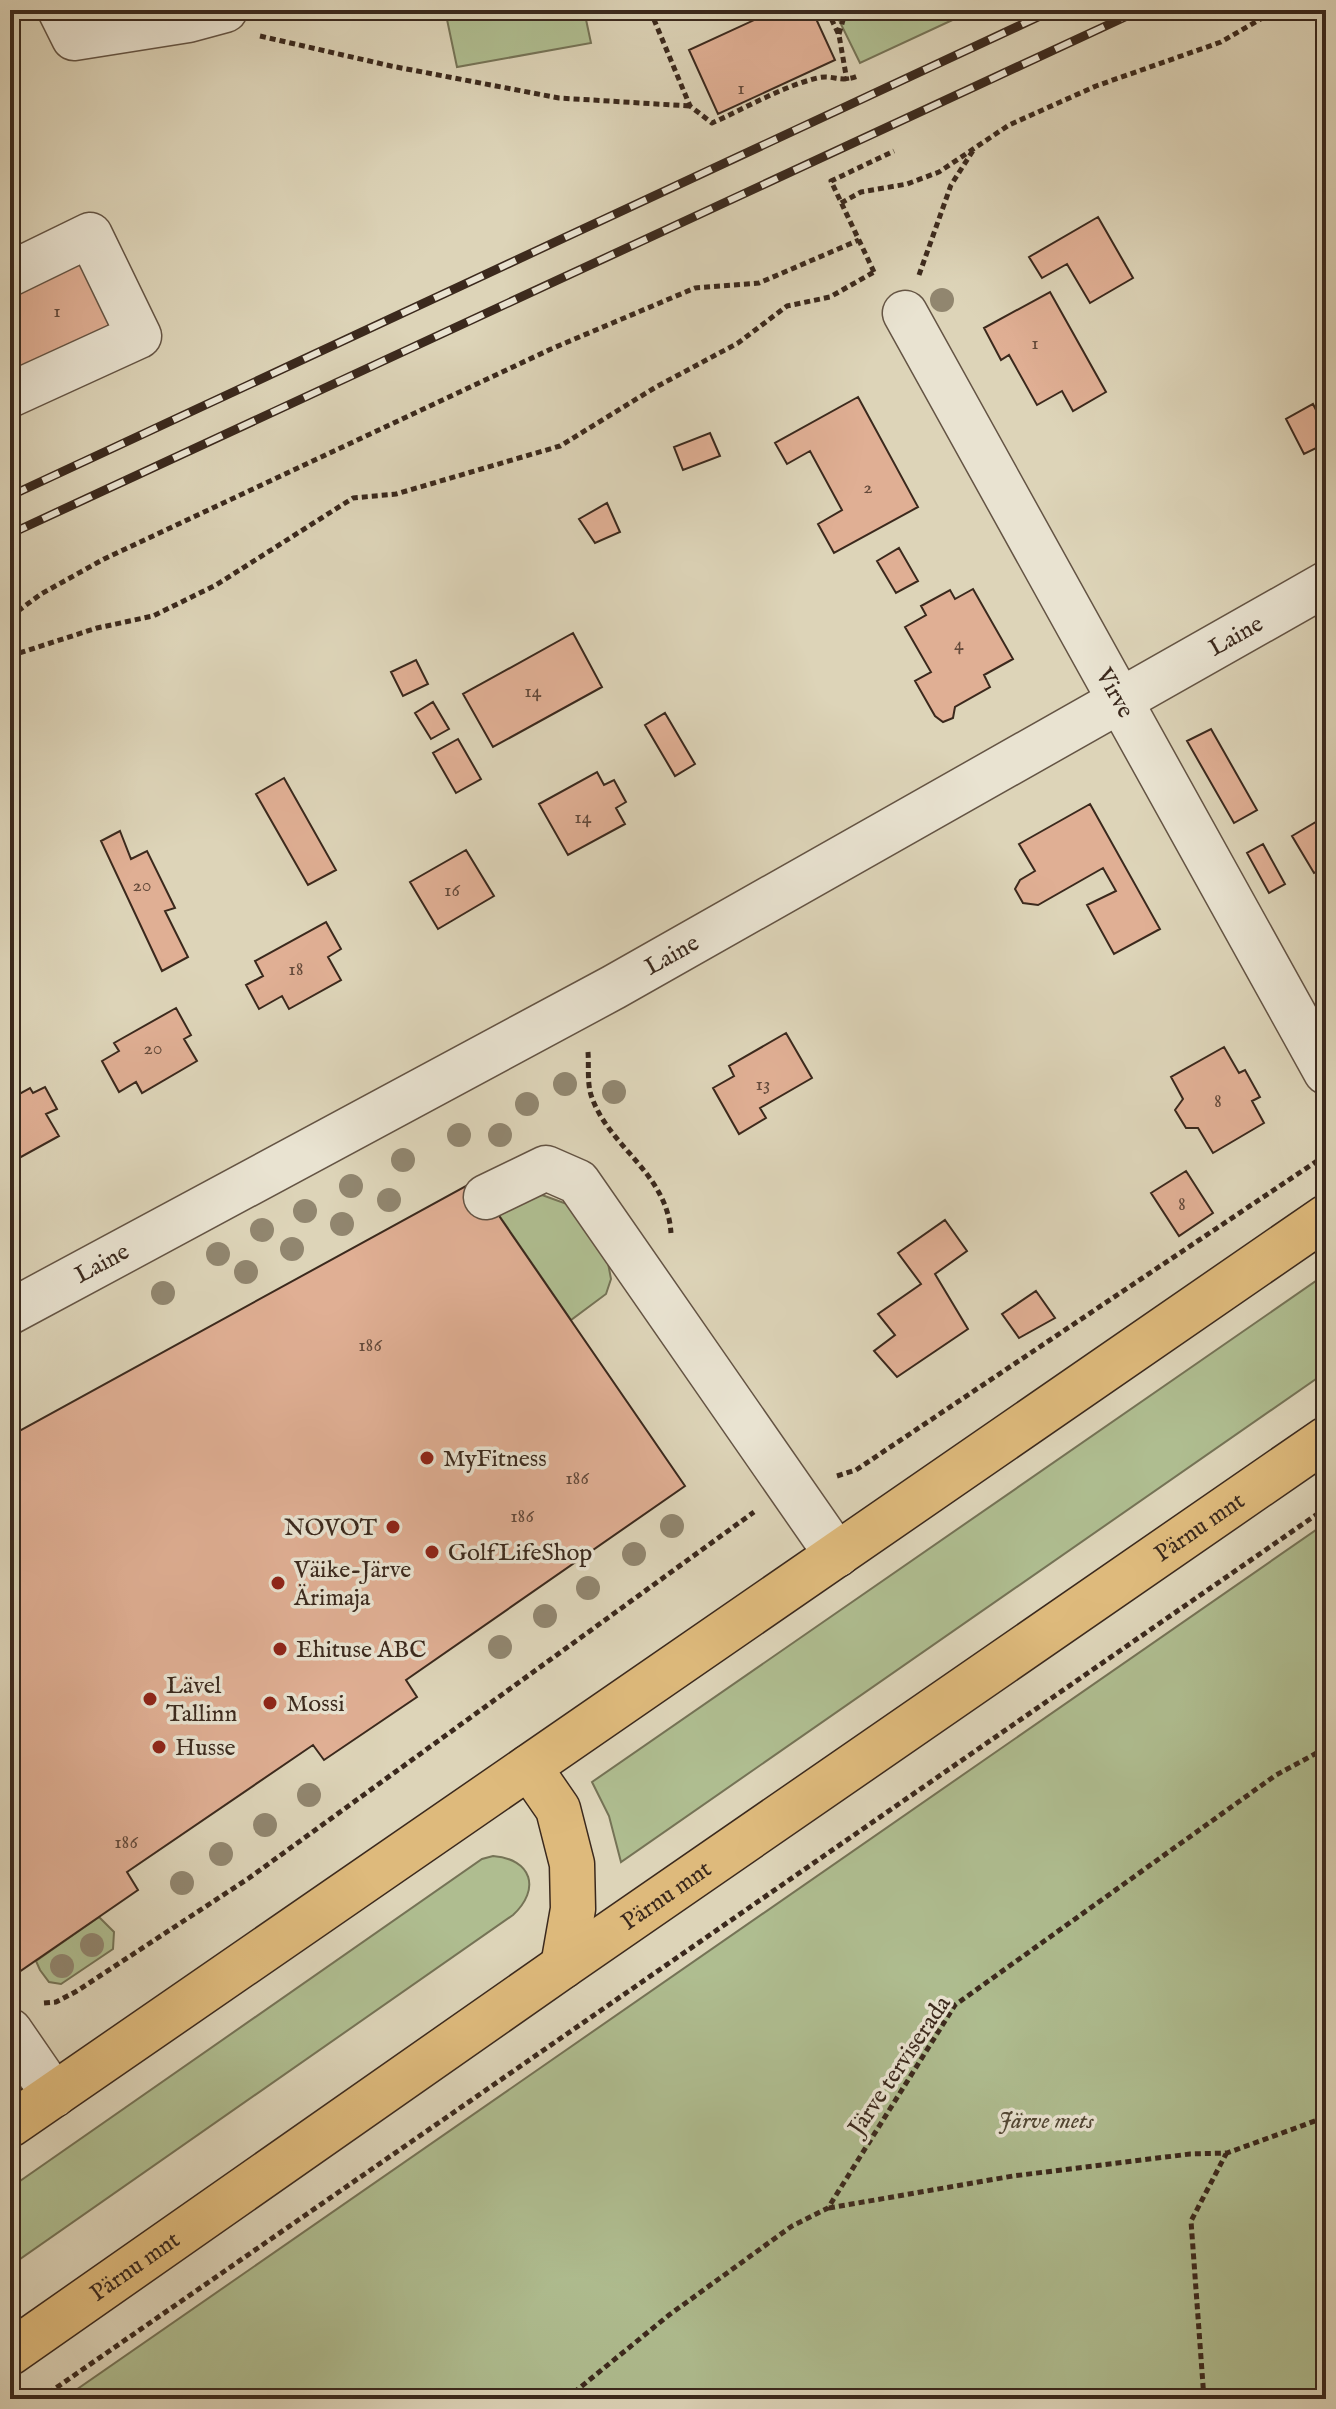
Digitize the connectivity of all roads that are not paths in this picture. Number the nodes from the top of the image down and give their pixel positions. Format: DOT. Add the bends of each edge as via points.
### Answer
graph roads {
  1 [pos="207,15"];
  2 [pos="67,24"];
  3 [pos="10,274"];
  4 [pos="905,313"];
  5 [pos="10,395"];
  6 [pos="1326,584"];
  7 [pos="1118,700"];
  8 [pos="1326,1072"];
  9 [pos="486,1197"];
  10 [pos="1326,1217"];
  11 [pos="10,1312"];
  12 [pos="1326,1439"];
  13 [pos="837,1555"];
  14 [pos="529,1767"];
  15 [pos="563,1966"];
  16 [pos="20,2018"];
  17 [pos="54,2095"];
  18 [pos="10,2125"];
  19 [pos="10,2353"];
  1 -- 2 [label="street"];
  3 -- 5 [label="street" via="90,235 139,336"];
  4 -- 7 [label="street, Virve"];
  6 -- 7 [label="street, Laine"];
  7 -- 8 [label="street, Virve"];
  7 -- 11 [label="street, Laine" via="565,1013"];
  9 -- 13 [label="street" via="546,1168 578,1182"];
  10 -- 13 [label="highway"];
  12 -- 15 [label="highway, Pärnu mnt"];
  13 -- 14 [label="highway"];
  14 -- 15 [label="highway" via="558,1809 572,1864 573,1909"];
  14 -- 17 [label="highway"];
  15 -- 19 [label="highway, Pärnu mnt"];
  16 -- 17 [label="street"];
  17 -- 18 [label="highway"];
}
